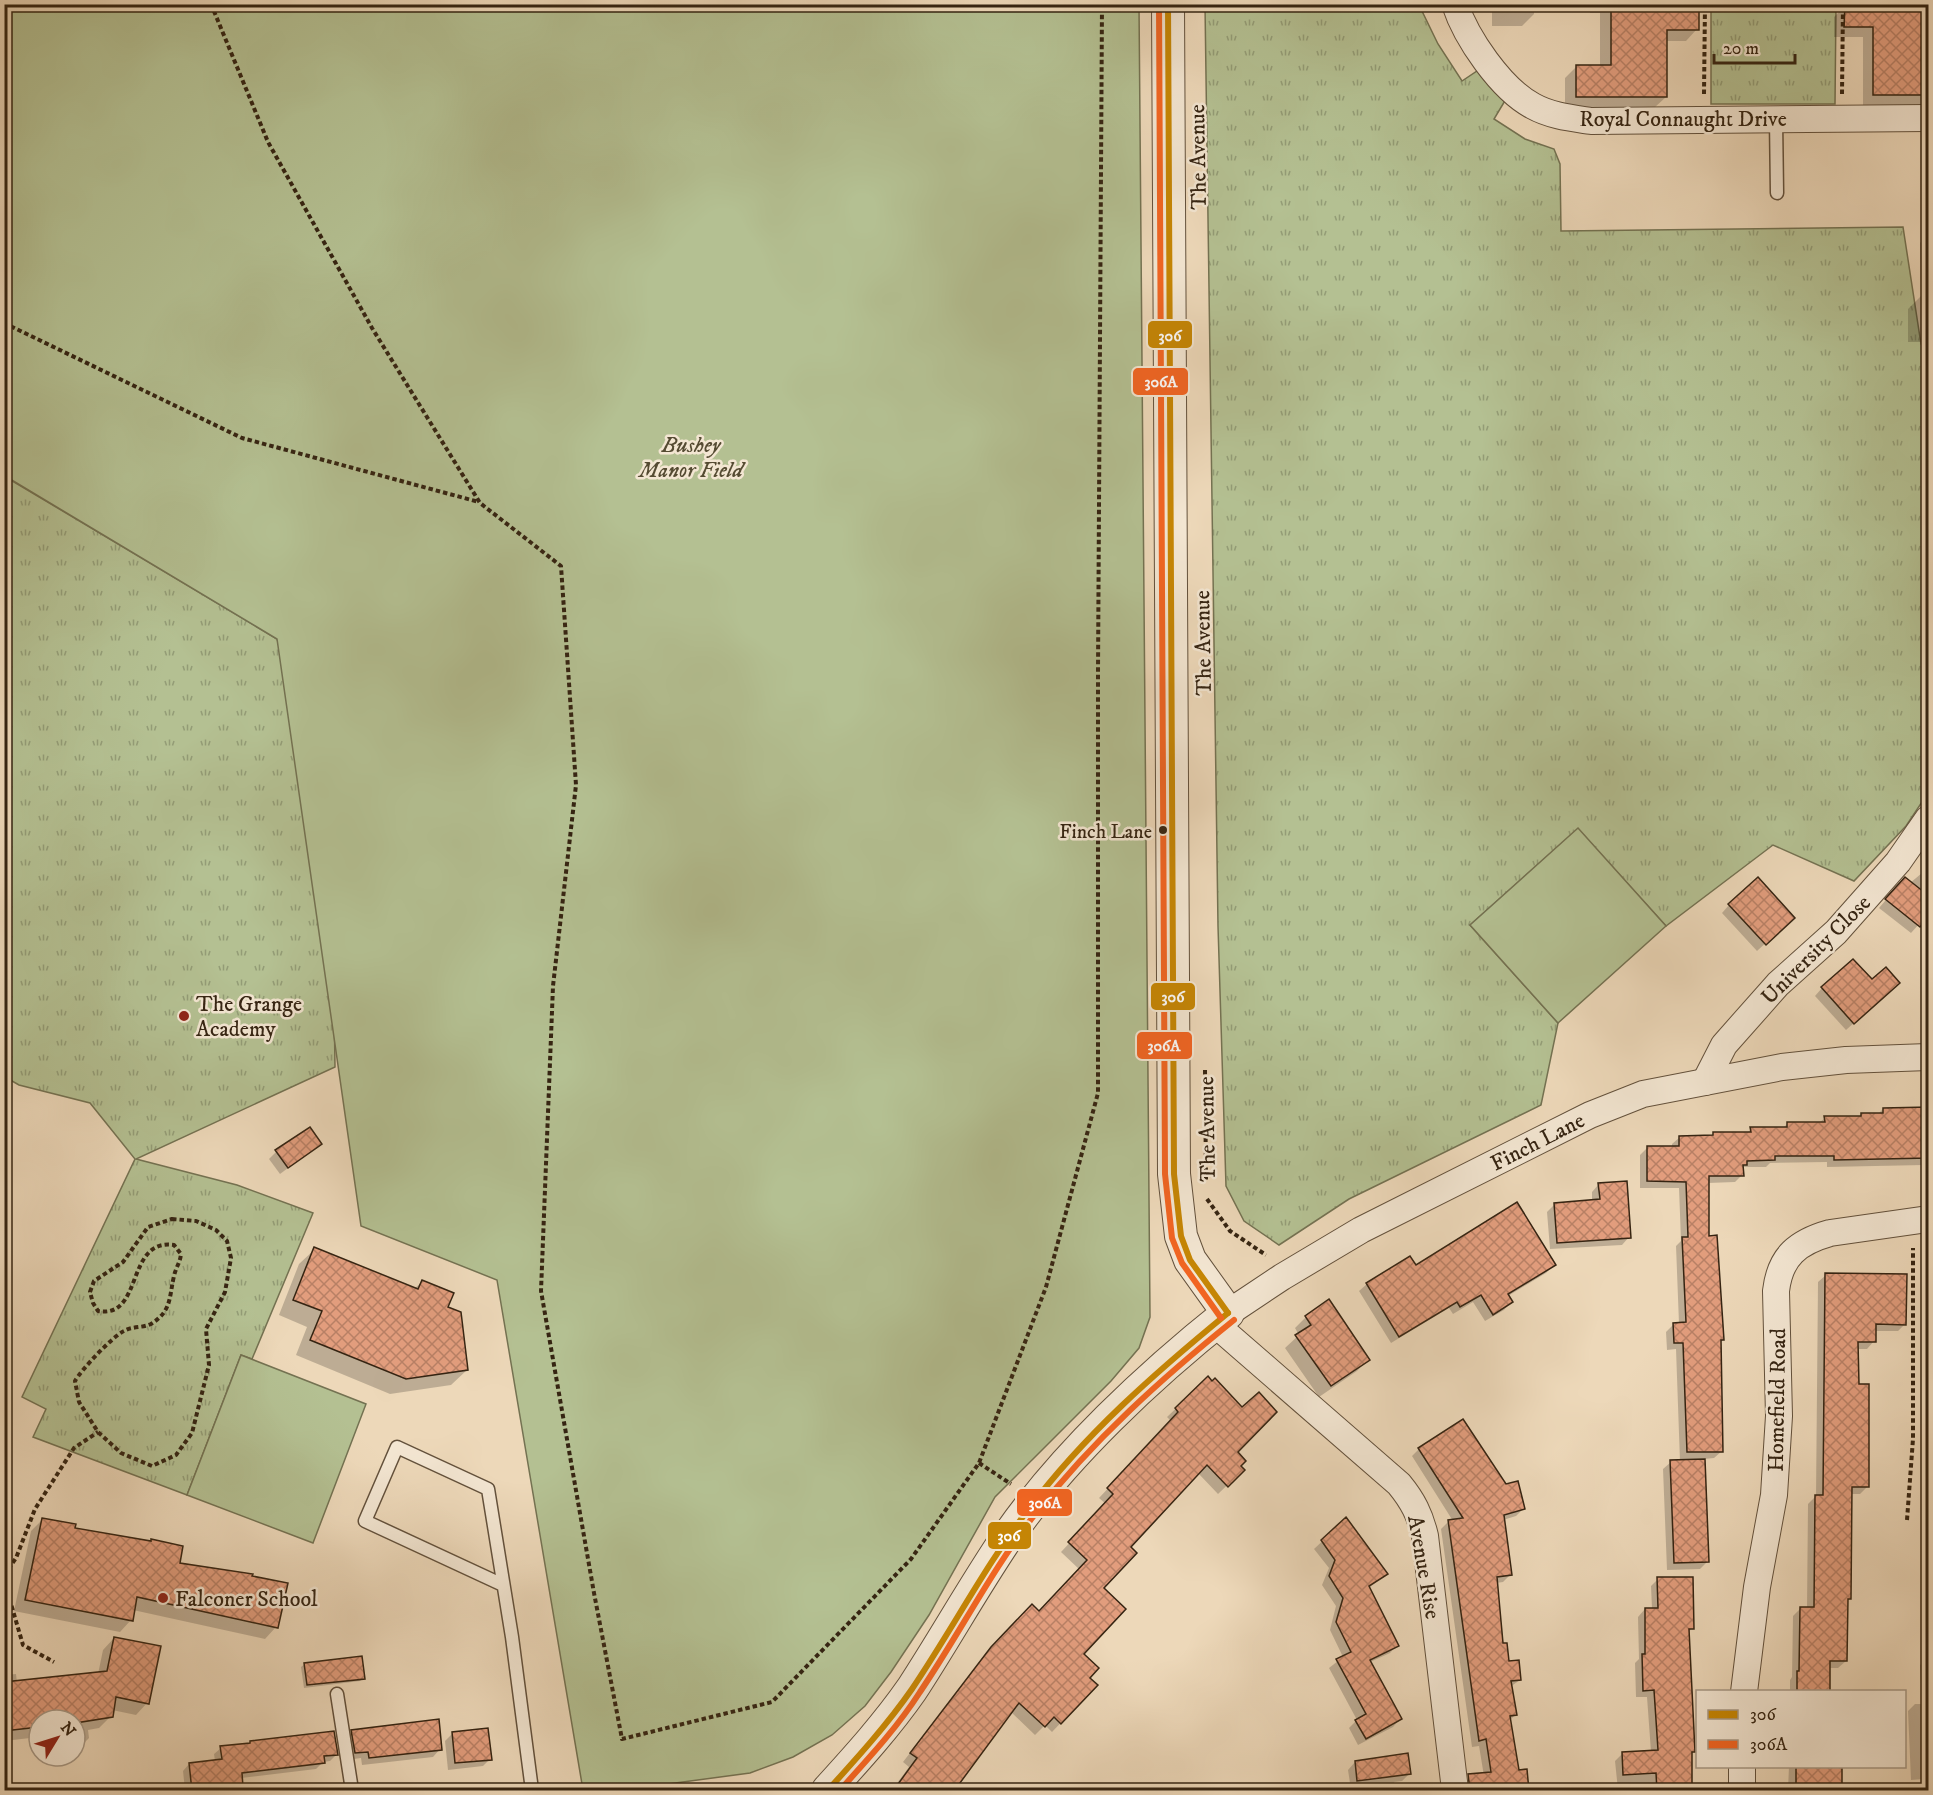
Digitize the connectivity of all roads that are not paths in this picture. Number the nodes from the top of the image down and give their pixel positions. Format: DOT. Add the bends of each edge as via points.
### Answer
graph roads {
  1 [pos="1168,4"];
  2 [pos="1455,4"];
  3 [pos="1929,118"];
  4 [pos="1776,119"];
  5 [pos="1777,193"];
  6 [pos="1929,819"];
  7 [pos="1929,1057"];
  8 [pos="1705,1082"];
  9 [pos="1921,1220"];
  10 [pos="1222,1318"];
  11 [pos="503,1586"];
  12 [pos="1744,1690"];
  13 [pos="337,1694"];
  14 [pos="1742,1768"];
  15 [pos="352,1791"];
  16 [pos="532,1791"];
  17 [pos="828,1791"];
  18 [pos="1455,1791"];
  19 [pos="1742,1791"];
  1 -- 10 [label="street, The Avenue" via="1174,1174 1181,1236"];
  2 -- 4 [label="street, Royal Connaught Drive" via="1480,54 1503,82 1532,105 1560,117 1591,121"];
  3 -- 4 [label="street, Royal Connaught Drive"];
  4 -- 5 [label="lane"];
  6 -- 8 [label="street, University Close" via="1898,862 1836,932 1778,984 1724,1045"];
  7 -- 8 [label="street, Finch Lane" via="1782,1067"];
  8 -- 10 [label="street, Finch Lane" via="1643,1094 1590,1114 1361,1230"];
  9 -- 12 [label="street, Homefield Road" via="1830,1233 1810,1240 1794,1250 1778,1277 1779,1416 1774,1495"];
  10 -- 17 [label="street, Finch Lane" via="1137,1392 1077,1452 1036,1501 1007,1538 910,1691"];
  10 -- 18 [label="street, Avenue Rise" via="1413,1500 1425,1536"];
  11 -- 11 [label="lane" via="488,1489 397,1447 365,1521"];
  11 -- 16 [label="lane"];
  13 -- 15 [label="lane"];
  14 -- 19 [label="street"];
}
